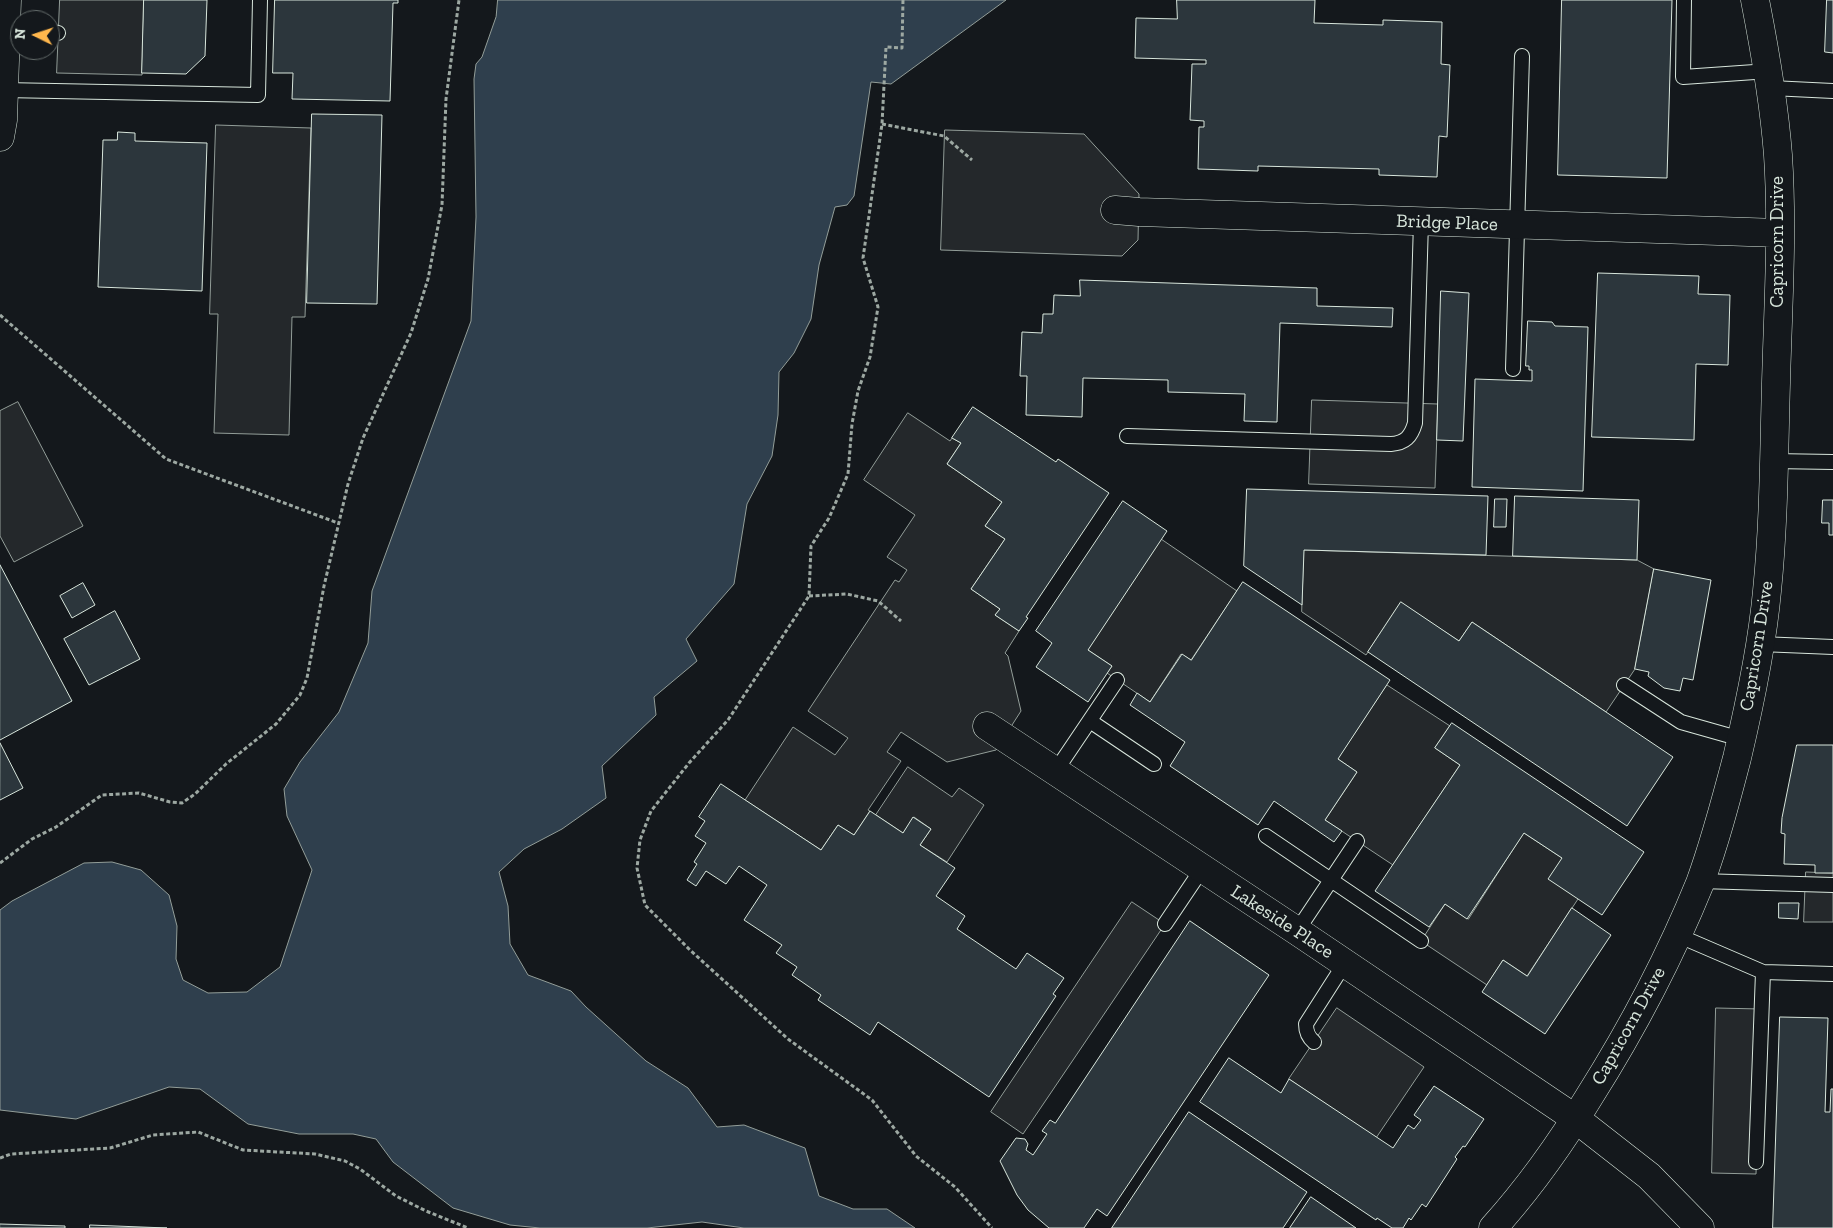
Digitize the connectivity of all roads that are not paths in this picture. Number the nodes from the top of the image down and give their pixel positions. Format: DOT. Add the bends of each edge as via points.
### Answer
graph roads {
  1 [pos="7,0"];
  2 [pos="260,0"];
  3 [pos="1684,0"];
  4 [pos="1755,0"];
  5 [pos="10,16"];
  6 [pos="10,46"];
  7 [pos="1522,56"];
  8 [pos="3,80"];
  9 [pos="1770,80"];
  10 [pos="1833,91"];
  11 [pos="0,137"];
  12 [pos="1115,210"];
  13 [pos="1421,222"];
  14 [pos="1517,225"];
  15 [pos="1779,233"];
  16 [pos="1513,369"];
  17 [pos="1127,436"];
  18 [pos="1773,461"];
  19 [pos="1833,462"];
  20 [pos="1760,644"];
  21 [pos="1833,647"];
  22 [pos="1117,680"];
  23 [pos="1624,685"];
  24 [pos="1090,721"];
  25 [pos="987,726"];
  26 [pos="1741,739"];
  27 [pos="1154,764"];
  28 [pos="1055,772"];
  29 [pos="1266,836"];
  30 [pos="1356,841"];
  31 [pos="1202,869"];
  32 [pos="1331,880"];
  33 [pos="1700,881"];
  34 [pos="1833,886"];
  35 [pos="1165,924"];
  36 [pos="1297,931"];
  37 [pos="1677,935"];
  38 [pos="1421,941"];
  39 [pos="1345,963"];
  40 [pos="1762,972"];
  41 [pos="1833,974"];
  42 [pos="1314,1042"];
  43 [pos="1576,1119"];
  44 [pos="1756,1162"];
  45 [pos="1493,1228"];
  46 [pos="1700,1228"];
  1 -- 5 [label="street"];
  2 -- 8 [label="lane" via="258,95"];
  3 -- 9 [label="lane" via="1683,77"];
  4 -- 9 [label="street, Capricorn Drive"];
  6 -- 8 [label="street"];
  7 -- 14 [label="lane"];
  8 -- 11 [label="street"];
  9 -- 10 [label="lane"];
  9 -- 15 [label="street, Capricorn Drive" via="1778,158"];
  12 -- 13 [label="street, Bridge Place"];
  13 -- 14 [label="street, Bridge Place"];
  13 -- 17 [label="lane" via="1415,423 1407,439 1390,444"];
  14 -- 15 [label="street, Bridge Place"];
  14 -- 16 [label="lane"];
  15 -- 18 [label="street, Capricorn Drive"];
  18 -- 19 [label="lane"];
  18 -- 20 [label="street, Capricorn Drive" via="1767,592"];
  20 -- 21 [label="lane"];
  20 -- 26 [label="street, Capricorn Drive"];
  22 -- 24 [label="lane"];
  23 -- 26 [label="lane" via="1681,722"];
  24 -- 27 [label="lane"];
  24 -- 28 [label="lane"];
  25 -- 28 [label="street, Lakeside Place"];
  26 -- 33 [label="street, Capricorn Drive" via="1718,829"];
  28 -- 31 [label="street, Lakeside Place"];
  29 -- 32 [label="lane"];
  30 -- 32 [label="lane"];
  31 -- 35 [label="lane"];
  31 -- 36 [label="street, Lakeside Place"];
  32 -- 36 [label="lane"];
  32 -- 38 [label="lane"];
  33 -- 34 [label="lane"];
  33 -- 37 [label="street, Capricorn Drive"];
  36 -- 39 [label="street, Lakeside Place"];
  37 -- 40 [label="lane"];
  37 -- 43 [label="street, Capricorn Drive" via="1613,1060"];
  39 -- 42 [label="lane" via="1306,1024 1306,1031"];
  39 -- 43 [label="street, Lakeside Place"];
  40 -- 41 [label="lane"];
  40 -- 44 [label="lane"];
  43 -- 45 [label="street, Capricorn Drive"];
  43 -- 46 [label="street, Lakeside Place" via="1649,1176"];
}
